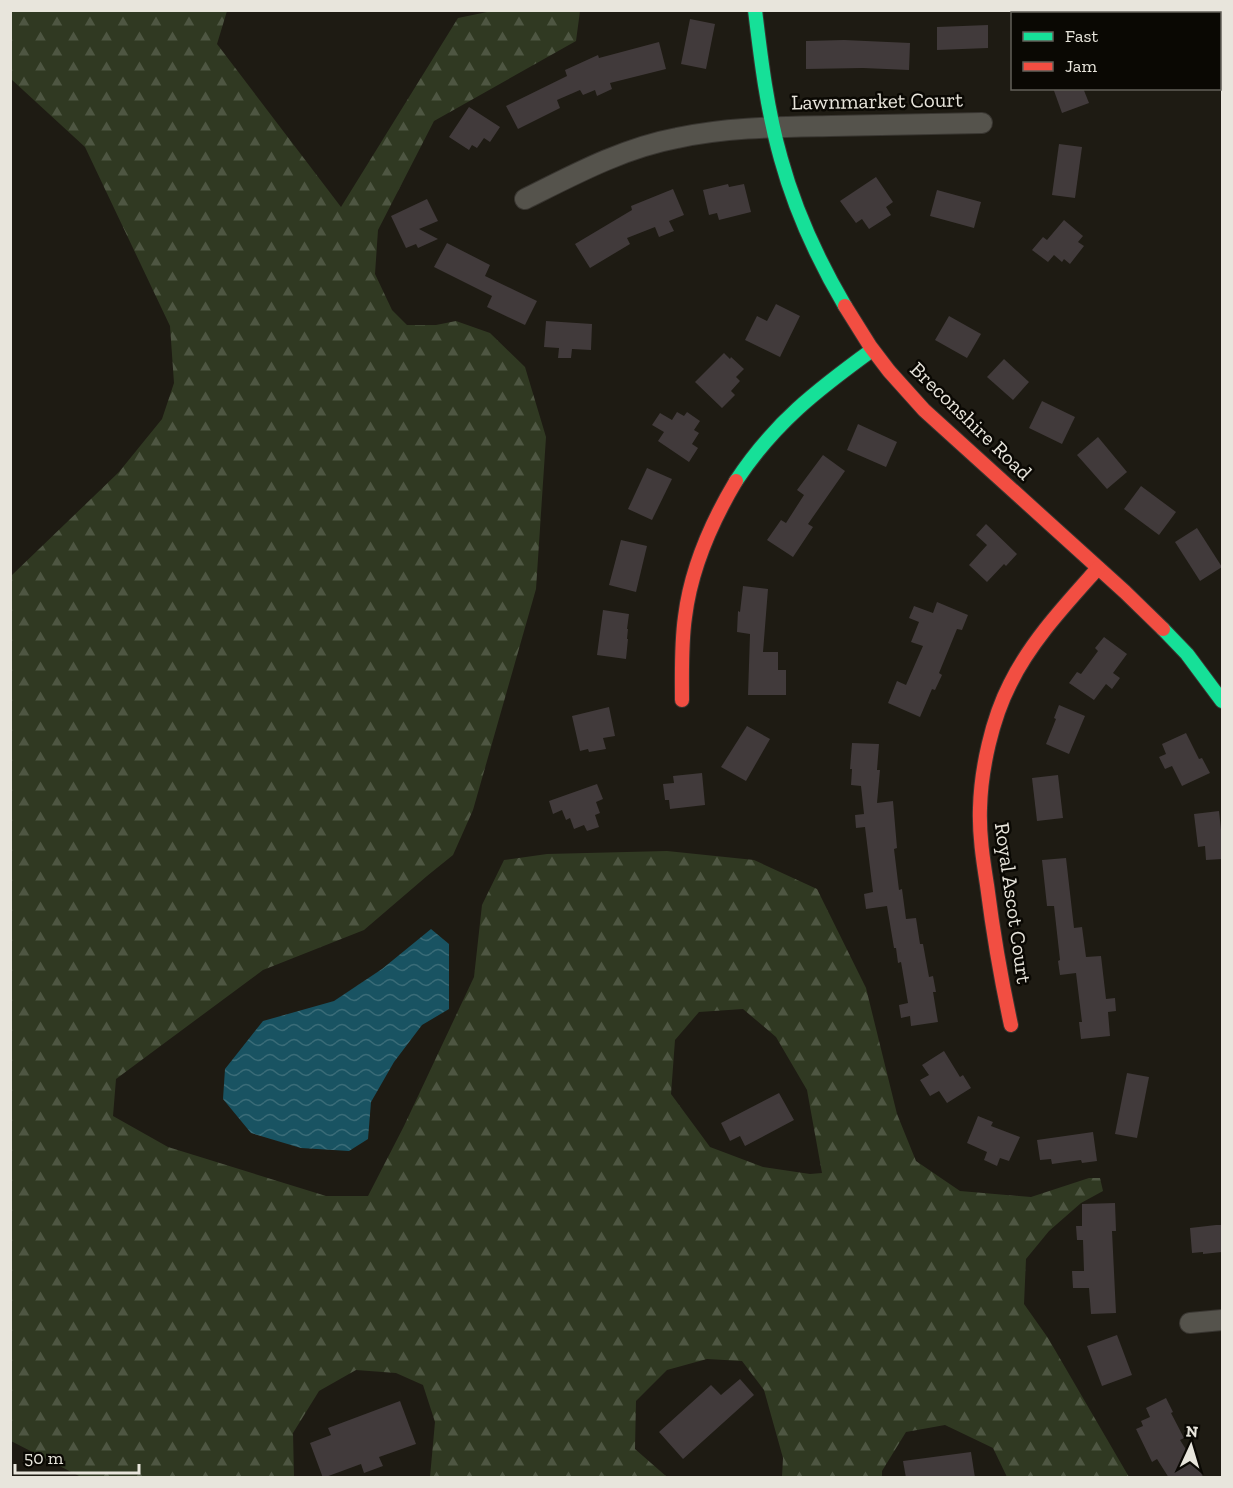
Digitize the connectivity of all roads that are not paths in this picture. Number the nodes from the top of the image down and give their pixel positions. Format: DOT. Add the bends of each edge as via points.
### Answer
graph roads {
  1 [pos="755,10"];
  2 [pos="982,123"];
  3 [pos="773,127"];
  4 [pos="525,199"];
  5 [pos="872,350"];
  6 [pos="1098,568"];
  7 [pos="682,700"];
  8 [pos="1222,701"];
  9 [pos="1011,1025"];
  10 [pos="1222,1320"];
  11 [pos="1190,1323"];
  1 -- 3 [label="street, Breconshire Road"];
  2 -- 3 [label="street, Lawnmarket Court"];
  3 -- 4 [label="street, Lawnmarket Court" via="675,138 624,153"];
  3 -- 5 [label="street, Breconshire Road" via="787,179 824,270"];
  5 -- 6 [label="street, Breconshire Road" via="910,396"];
  5 -- 7 [label="street" via="826,384 764,442 722,504 695,572 685,614"];
  6 -- 8 [label="street, Breconshire Road" via="1175,640"];
  6 -- 9 [label="street, Royal Ascot Court" via="1053,619 1013,678 999,712 983,777 983,853 994,943"];
  10 -- 11 [label="street"];
}
